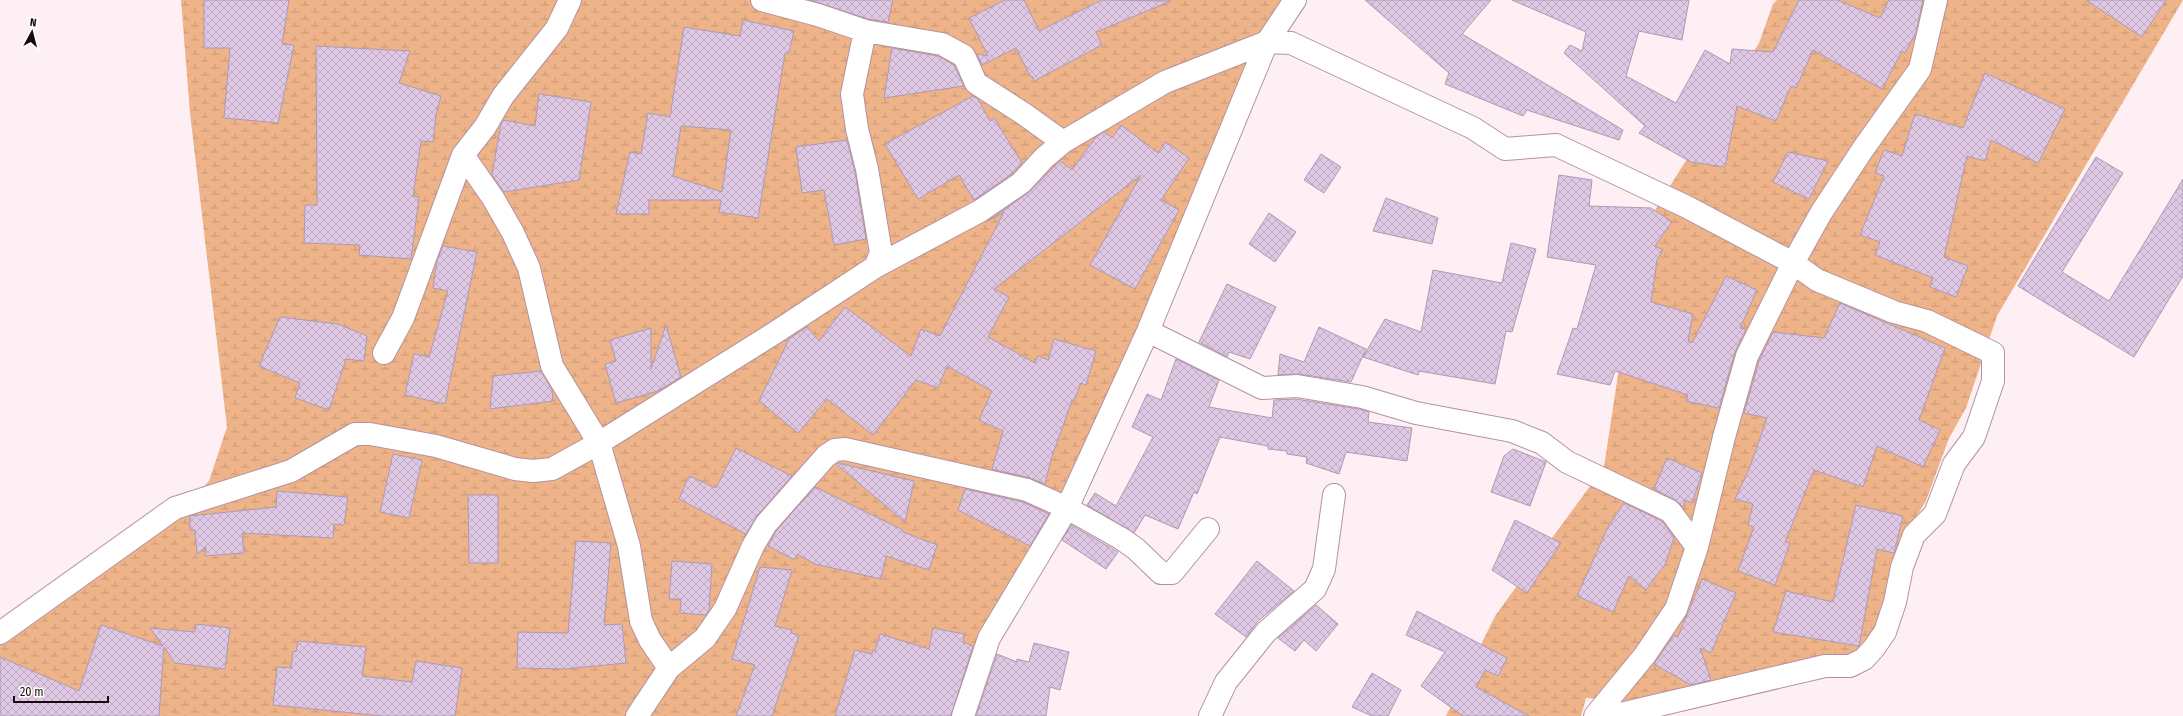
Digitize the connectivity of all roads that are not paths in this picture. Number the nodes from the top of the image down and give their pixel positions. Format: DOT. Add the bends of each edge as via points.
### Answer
graph roads {
  1 [pos="570,0"];
  2 [pos="762,0"];
  3 [pos="1936,0"];
  4 [pos="1286,3"];
  5 [pos="865,31"];
  6 [pos="1267,42"];
  7 [pos="1063,142"];
  8 [pos="463,155"];
  9 [pos="1793,264"];
  10 [pos="875,267"];
  11 [pos="1148,331"];
  12 [pos="384,353"];
  13 [pos="599,443"];
  14 [pos="1334,495"];
  15 [pos="1067,508"];
  16 [pos="1208,529"];
  17 [pos="1697,547"];
  18 [pos="0,633"];
  19 [pos="669,668"];
  20 [pos="637,716"];
  21 [pos="963,716"];
  22 [pos="1210,716"];
  23 [pos="1595,716"];
  24 [pos="1612,716"];
  1 -- 8 [label="street" via="557,28 504,96 485,128"];
  2 -- 5 [label="street"];
  3 -- 9 [label="street" via="1920,69 1821,212"];
  4 -- 6 [label="street"];
  5 -- 7 [label="street" via="942,44 964,56 976,83"];
  5 -- 10 [label="street" via="852,94 881,252"];
  6 -- 7 [label="street" via="1165,82"];
  6 -- 9 [label="street" via="1291,43 1298,46 1473,128 1504,149 1556,145 1687,207"];
  6 -- 11 [label="street"];
  7 -- 10 [label="street" via="1015,187 980,211"];
  8 -- 12 [label="street" via="408,305"];
  8 -- 13 [label="street" via="493,198 513,233 529,268 552,366"];
  9 -- 17 [label="street" via="1747,356"];
  9 -- 24 [label="street" via="1817,280 1894,312 1927,321 1993,354 1993,381 1974,437 1954,464 1935,514 1914,535 1902,567 1895,602 1885,632 1864,659 1850,666 1825,666"];
  10 -- 13 [label="street"];
  11 -- 15 [label="street"];
  11 -- 17 [label="street" via="1262,388 1297,386 1362,397 1416,414 1512,431 1542,443 1567,462 1670,511"];
  13 -- 18 [label="street" via="552,469 533,472 436,446 370,434 354,434 291,470 175,508"];
  13 -- 19 [label="street" via="628,546 641,621"];
  14 -- 22 [label="street" via="1324,569 1315,589 1266,632 1226,682"];
  15 -- 16 [label="street" via="1122,539 1161,573 1172,573 1180,566"];
  15 -- 19 [label="street" via="1014,486 845,449 835,450 826,456 766,524 753,546 725,609 705,638"];
  15 -- 21 [label="street" via="989,638"];
  17 -- 23 [label="street" via="1676,609"];
  19 -- 20 [label="street"];
}
